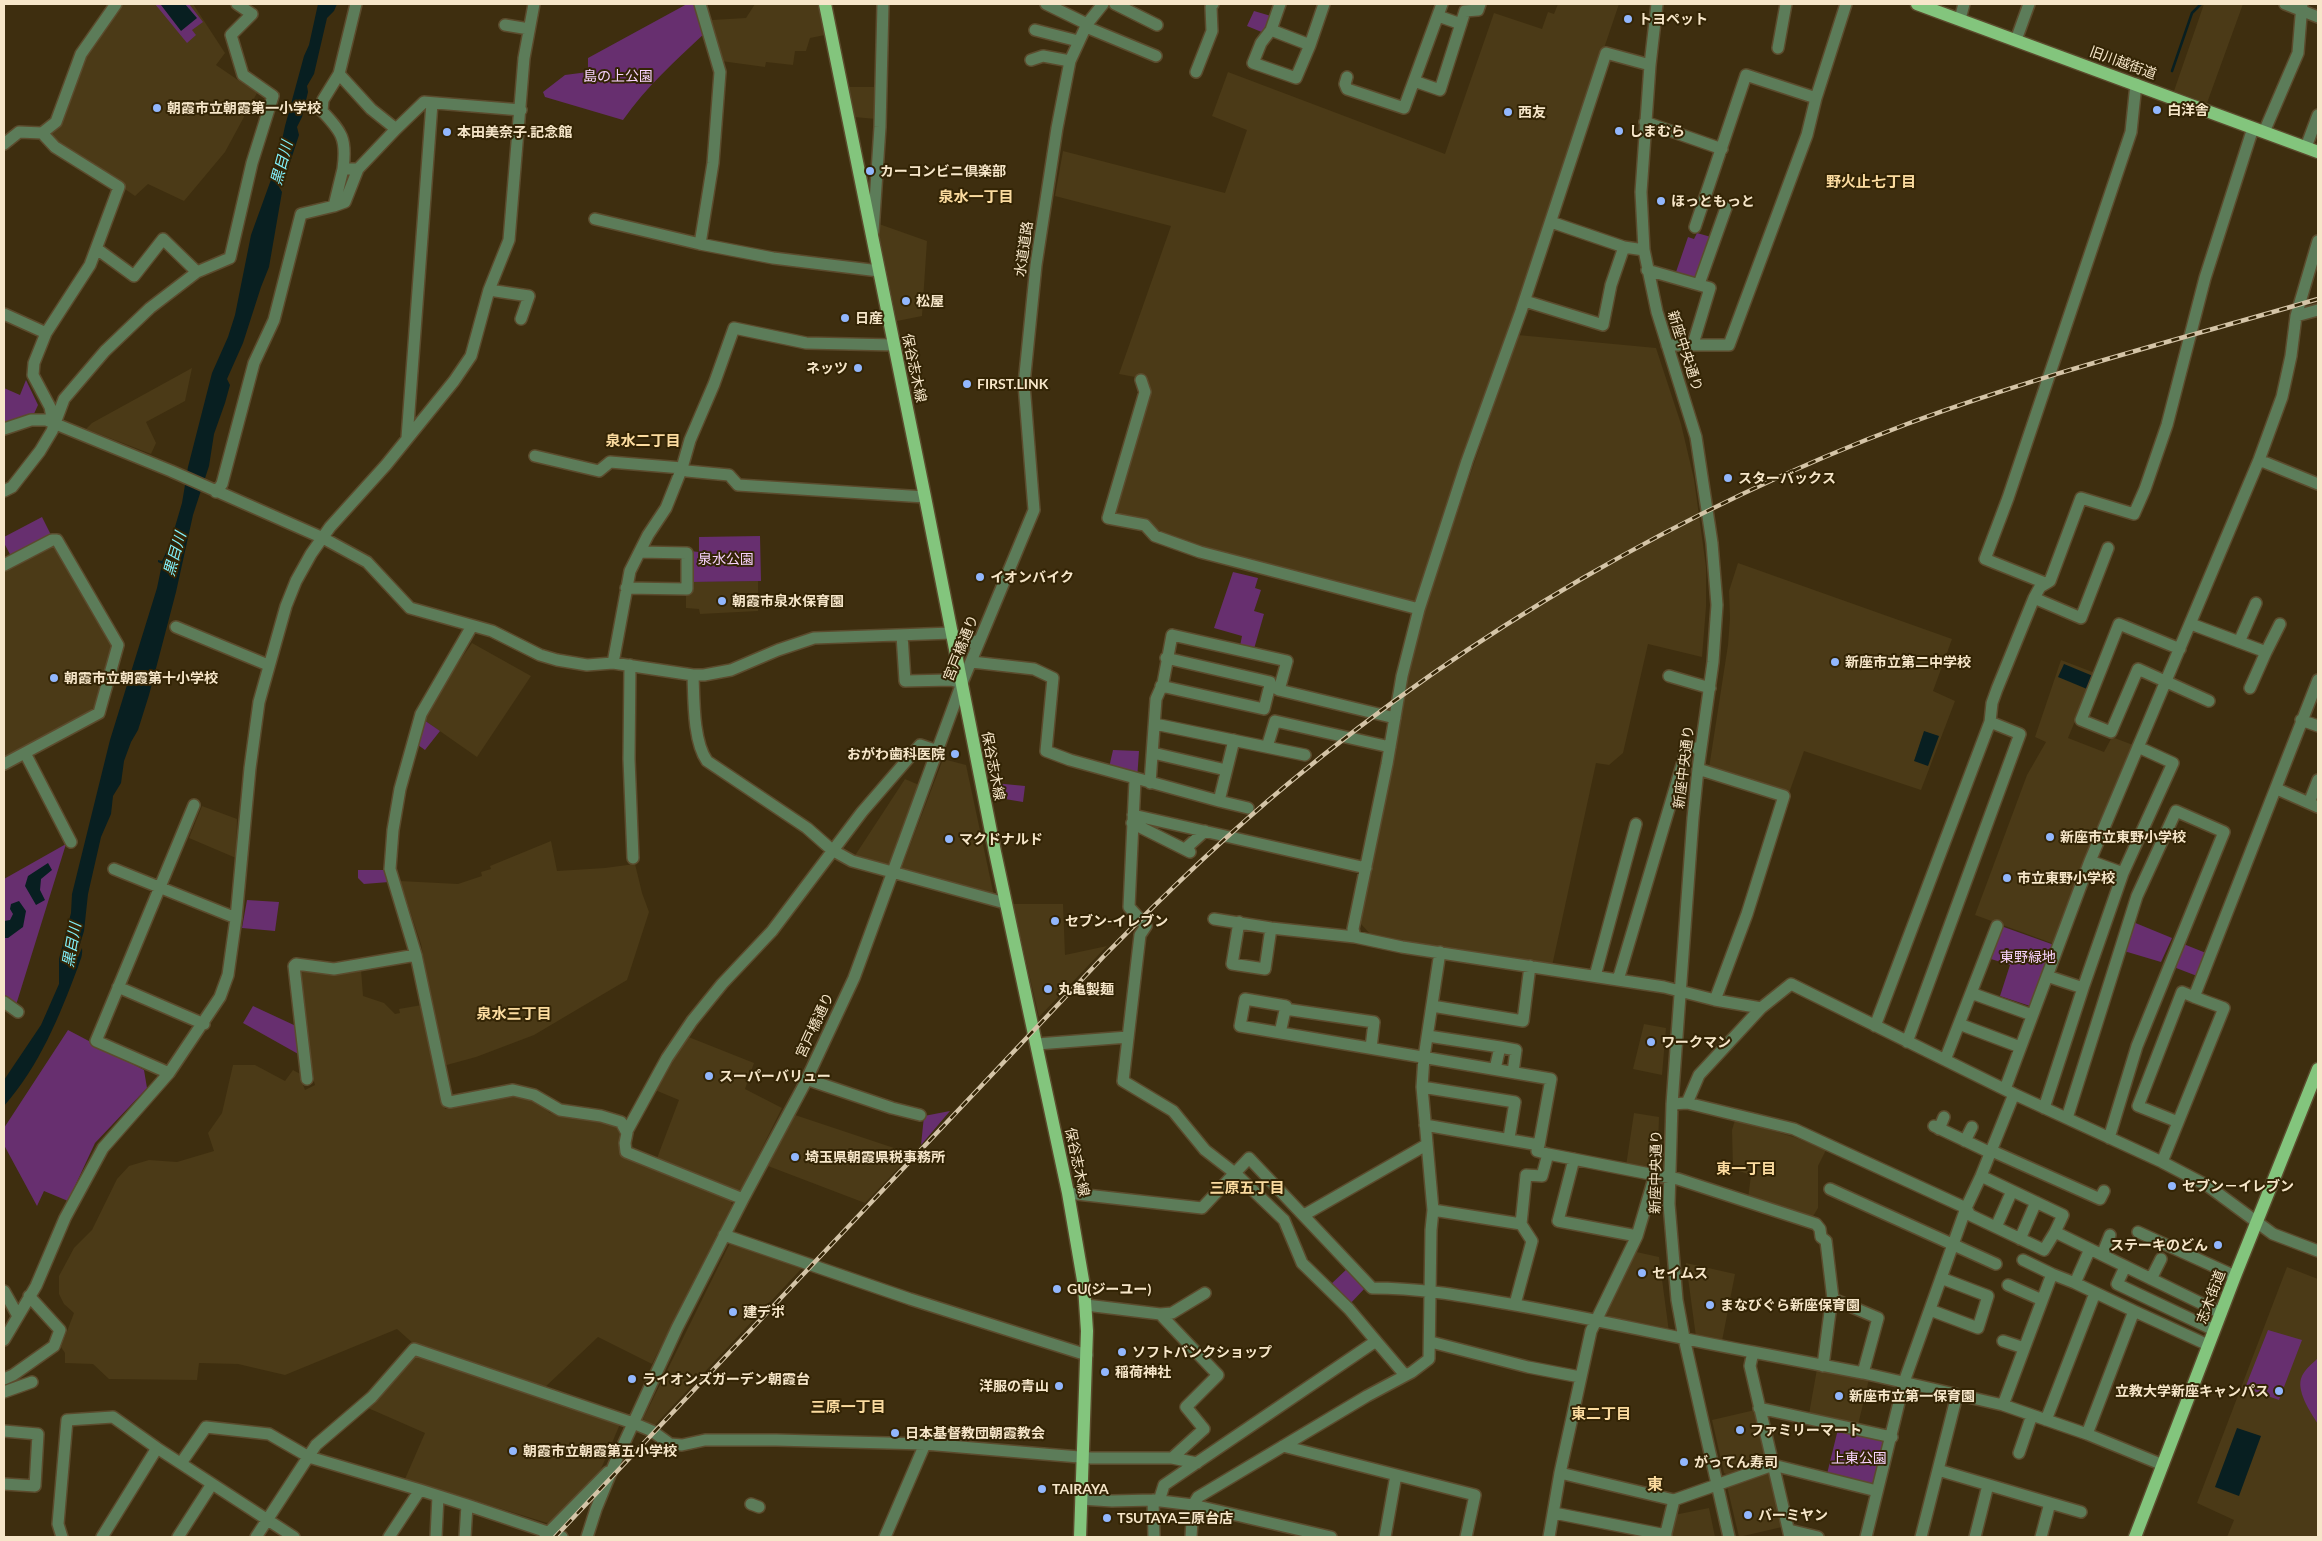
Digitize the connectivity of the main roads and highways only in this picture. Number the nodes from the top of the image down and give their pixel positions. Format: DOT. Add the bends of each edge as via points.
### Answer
graph roads {
  1 [pos="825,4"];
  2 [pos="1918,4"];
  3 [pos="2312,150"];
  4 [pos="2318,1069"];
  5 [pos="1080,1537"];
  6 [pos="2135,1537"];
  1 -- 5 [label="main road, 保谷志木線" via="1005,903 1068,1192 1086,1305"];
  2 -- 3 [label="main road, 旧川越街道"];
  4 -- 6 [label="main road, 志木街道"];
}
